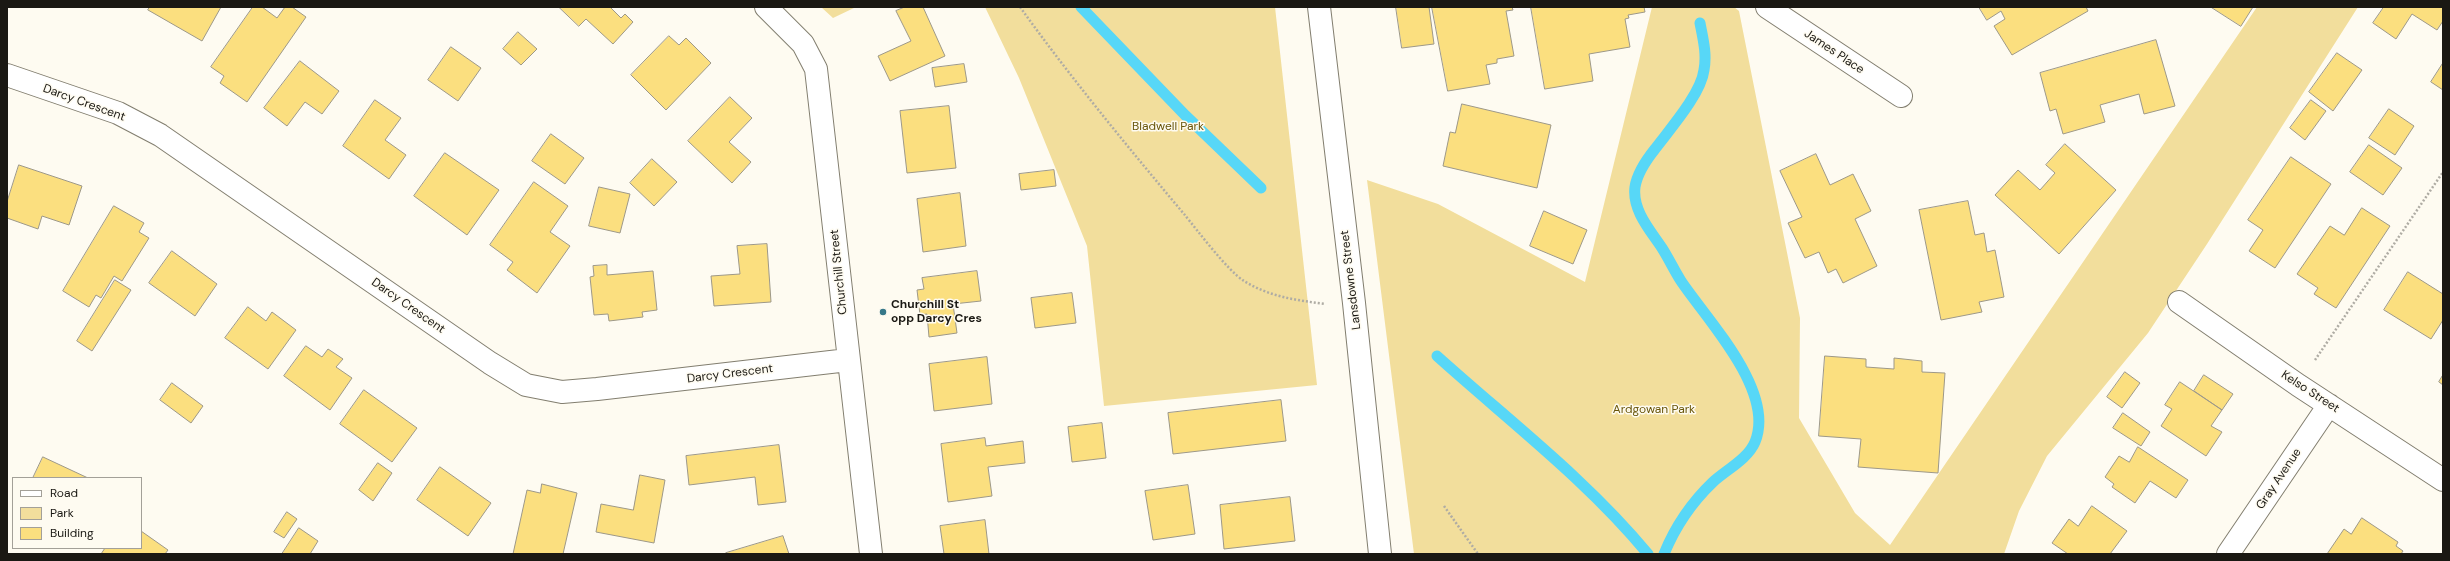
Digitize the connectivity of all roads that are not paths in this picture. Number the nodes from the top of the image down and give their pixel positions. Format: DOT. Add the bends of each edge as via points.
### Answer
graph roads {
  1 [pos="766,7"];
  2 [pos="1319,7"];
  3 [pos="1767,7"];
  4 [pos="7,75"];
  5 [pos="1901,96"];
  6 [pos="2179,302"];
  7 [pos="848,360"];
  8 [pos="2329,405"];
  9 [pos="2443,480"];
  10 [pos="871,554"];
  11 [pos="1380,554"];
  12 [pos="2228,554"];
  1 -- 7 [label="street, Churchill Street" via="803,44 816,69"];
  2 -- 11 [label="street, Lansdowne Street"];
  3 -- 5 [label="street, James Place"];
  4 -- 7 [label="street, Darcy Crescent" via="118,114 160,135 490,363 526,385 562,392"];
  6 -- 8 [label="street, Kelso Street"];
  7 -- 10 [label="street, Churchill Street"];
  8 -- 9 [label="street, Kelso Street"];
  8 -- 12 [label="street, Gray Avenue"];
}
